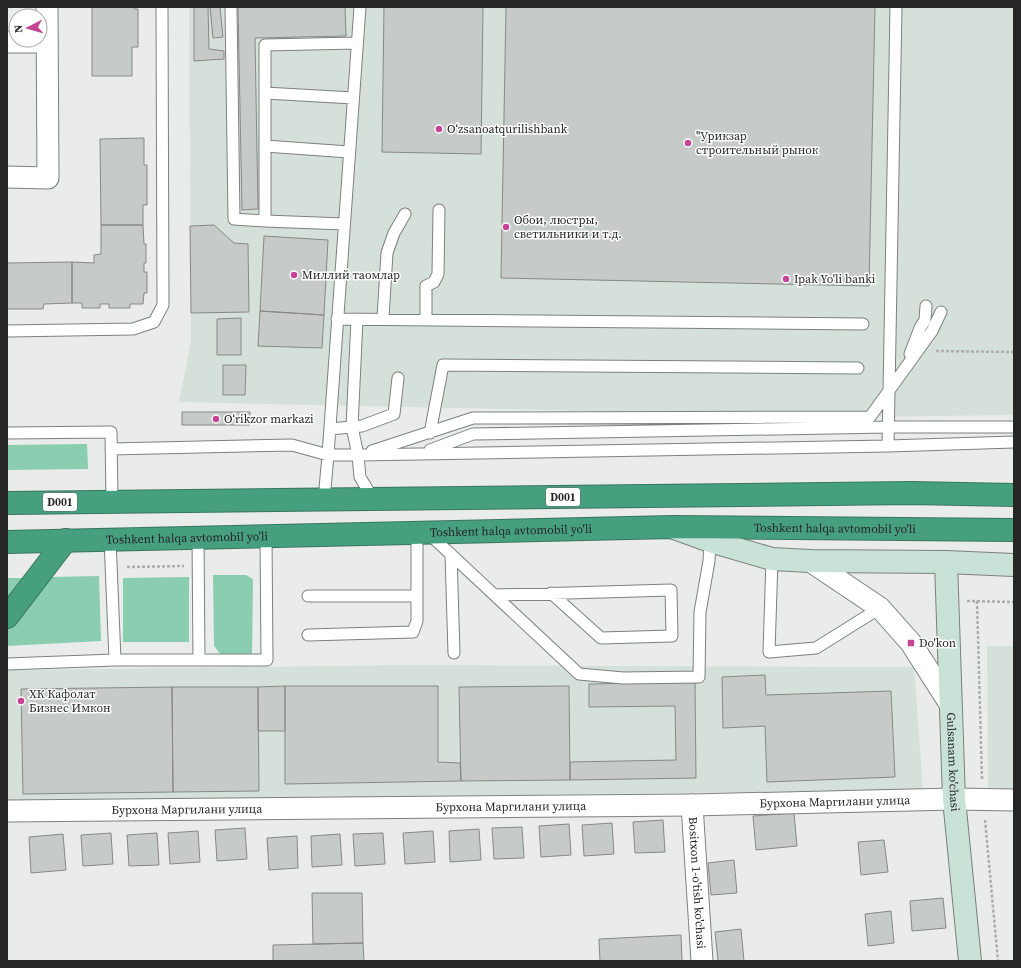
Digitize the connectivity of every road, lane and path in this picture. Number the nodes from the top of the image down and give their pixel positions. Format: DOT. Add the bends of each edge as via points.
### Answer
graph roads {
  1 [pos="162,7"];
  2 [pos="231,7"];
  3 [pos="360,7"];
  4 [pos="896,7"];
  5 [pos="357,43"];
  6 [pos="47,48"];
  7 [pos="265,93"];
  8 [pos="353,98"];
  9 [pos="265,146"];
  10 [pos="350,152"];
  11 [pos="7,177"];
  12 [pos="439,210"];
  13 [pos="405,214"];
  14 [pos="265,221"];
  15 [pos="344,224"];
  16 [pos="926,306"];
  17 [pos="941,312"];
  18 [pos="383,318"];
  19 [pos="337,319"];
  20 [pos="357,319"];
  21 [pos="426,319"];
  22 [pos="863,324"];
  23 [pos="7,331"];
  24 [pos="934,351"];
  25 [pos="1014,352"];
  26 [pos="858,368"];
  27 [pos="902,373"];
  28 [pos="398,378"];
  29 [pos="889,391"];
  30 [pos="352,427"];
  31 [pos="888,427"];
  32 [pos="1014,428"];
  33 [pos="330,429"];
  34 [pos="7,433"];
  35 [pos="430,433"];
  36 [pos="1014,442"];
  37 [pos="888,446"];
  38 [pos="111,449"];
  39 [pos="421,453"];
  40 [pos="328,455"];
  41 [pos="358,455"];
  42 [pos="1014,494"];
  43 [pos="373,499"];
  44 [pos="324,500"];
  45 [pos="112,501"];
  46 [pos="7,503"];
  47 [pos="673,528"];
  48 [pos="1014,530"];
  49 [pos="423,533"];
  50 [pos="266,536"];
  51 [pos="198,537"];
  52 [pos="110,539"];
  53 [pos="66,540"];
  54 [pos="710,541"];
  55 [pos="7,542"];
  56 [pos="451,554"];
  57 [pos="772,559"];
  58 [pos="810,561"];
  59 [pos="946,562"];
  60 [pos="1014,565"];
  61 [pos="198,566"];
  62 [pos="112,567"];
  63 [pos="551,593"];
  64 [pos="495,595"];
  65 [pos="308,596"];
  66 [pos="416,596"];
  67 [pos="947,600"];
  68 [pos="1014,602"];
  69 [pos="880,608"];
  70 [pos="7,617"];
  71 [pos="308,635"];
  72 [pos="454,653"];
  73 [pos="115,660"];
  74 [pos="199,660"];
  75 [pos="7,664"];
  76 [pos="950,704"];
  77 [pos="954,799"];
  78 [pos="1014,800"];
  79 [pos="692,805"];
  80 [pos="7,812"];
  81 [pos="702,961"];
  82 [pos="970,961"];
  1 -- 23 [label="lane" via="163,305 154,322 133,329"];
  2 -- 14 [label="lane" via="234,219"];
  3 -- 5 [label="lane"];
  4 -- 29 [label="lane"];
  5 -- 7 [label="lane" via="265,45"];
  5 -- 8 [label="lane"];
  6 -- 11 [label="street" via="48,178"];
  7 -- 8 [label="lane"];
  7 -- 9 [label="lane"];
  8 -- 10 [label="lane"];
  9 -- 10 [label="lane"];
  9 -- 14 [label="lane"];
  10 -- 15 [label="lane"];
  12 -- 21 [label="lane" via="438,274 434,282 426,286"];
  13 -- 18 [label="lane" via="394,233 387,253"];
  14 -- 15 [label="lane"];
  15 -- 19 [label="lane"];
  16 -- 27 [label="lane" via="925,320"];
  17 -- 27 [label="lane" via="932,331"];
  18 -- 20 [label="lane"];
  18 -- 21 [label="lane"];
  19 -- 20 [label="lane"];
  19 -- 33 [label="lane"];
  20 -- 30 [label="lane"];
  21 -- 22 [label="lane"];
  24 -- 25 [label="path"];
  26 -- 35 [label="lane" via="443,365"];
  27 -- 29 [label="lane"];
  28 -- 30 [label="lane" via="394,414 362,426"];
  29 -- 31 [label="lane"];
  29 -- 35 [label="lane" via="870,417 473,418"];
  30 -- 33 [label="lane"];
  30 -- 41 [label="lane"];
  31 -- 32 [label="lane"];
  31 -- 37 [label="lane"];
  31 -- 39 [label="lane" via="473,434"];
  33 -- 40 [label="lane"];
  34 -- 38 [label="lane" via="111,432"];
  35 -- 41 [label="lane"];
  36 -- 37 [label="lane"];
  37 -- 39 [label="lane"];
  38 -- 40 [label="lane" via="292,445"];
  38 -- 45 [label="lane"];
  39 -- 41 [label="lane"];
  40 -- 41 [label="lane"];
  40 -- 44 [label="lane"];
  41 -- 43 [label="lane" via="360,477"];
  42 -- 43 [label="highway, D001"];
  43 -- 44 [label="highway, D001"];
  44 -- 45 [label="highway, D001"];
  45 -- 46 [label="highway, D001"];
  47 -- 48 [label="highway, Toshkent halqa avtomobil yo'li"];
  47 -- 49 [label="highway, Toshkent halqa avtomobil yo'li"];
  47 -- 54 [label="street"];
  49 -- 50 [label="highway, Toshkent halqa avtomobil yo'li"];
  49 -- 56 [label="lane"];
  49 -- 66 [label="lane"];
  50 -- 51 [label="highway, Toshkent halqa avtomobil yo'li"];
  50 -- 74 [label="lane" via="267,660"];
  51 -- 52 [label="highway, Toshkent halqa avtomobil yo'li"];
  51 -- 61 [label="lane"];
  52 -- 53 [label="highway, Toshkent halqa avtomobil yo'li"];
  52 -- 62 [label="lane"];
  53 -- 55 [label="highway, Toshkent halqa avtomobil yo'li"];
  53 -- 70 [label="highway"];
  54 -- 57 [label="street"];
  54 -- 64 [label="lane" via="700,612 699,676 623,678 579,674"];
  56 -- 64 [label="lane"];
  56 -- 72 [label="lane"];
  57 -- 58 [label="street"];
  57 -- 69 [label="lane" via="769,652 816,648"];
  58 -- 59 [label="street"];
  58 -- 69 [label="street"];
  59 -- 60 [label="street"];
  59 -- 67 [label="street, Gulsanam ko'chasi"];
  61 -- 62 [label="path"];
  61 -- 74 [label="lane"];
  62 -- 73 [label="lane"];
  63 -- 63 [label="lane" via="671,590 672,636 601,638"];
  63 -- 64 [label="lane"];
  65 -- 66 [label="lane"];
  66 -- 71 [label="lane" via="417,620 413,632"];
  67 -- 68 [label="path"];
  67 -- 76 [label="street, Gulsanam ko'chasi"];
  69 -- 76 [label="street" via="910,643"];
  73 -- 74 [label="lane"];
  73 -- 75 [label="lane"];
  76 -- 77 [label="street, Gulsanam ko'chasi"];
  77 -- 78 [label="street, Бурхона Маргилани улица"];
  77 -- 79 [label="street, Бурхона Маргилани улица"];
  77 -- 82 [label="street, Gulsanam ko'chasi"];
  79 -- 80 [label="street, Бурхона Маргилани улица"];
  79 -- 81 [label="street, Bositxon 1-o'tish ko'chasi"];
}
